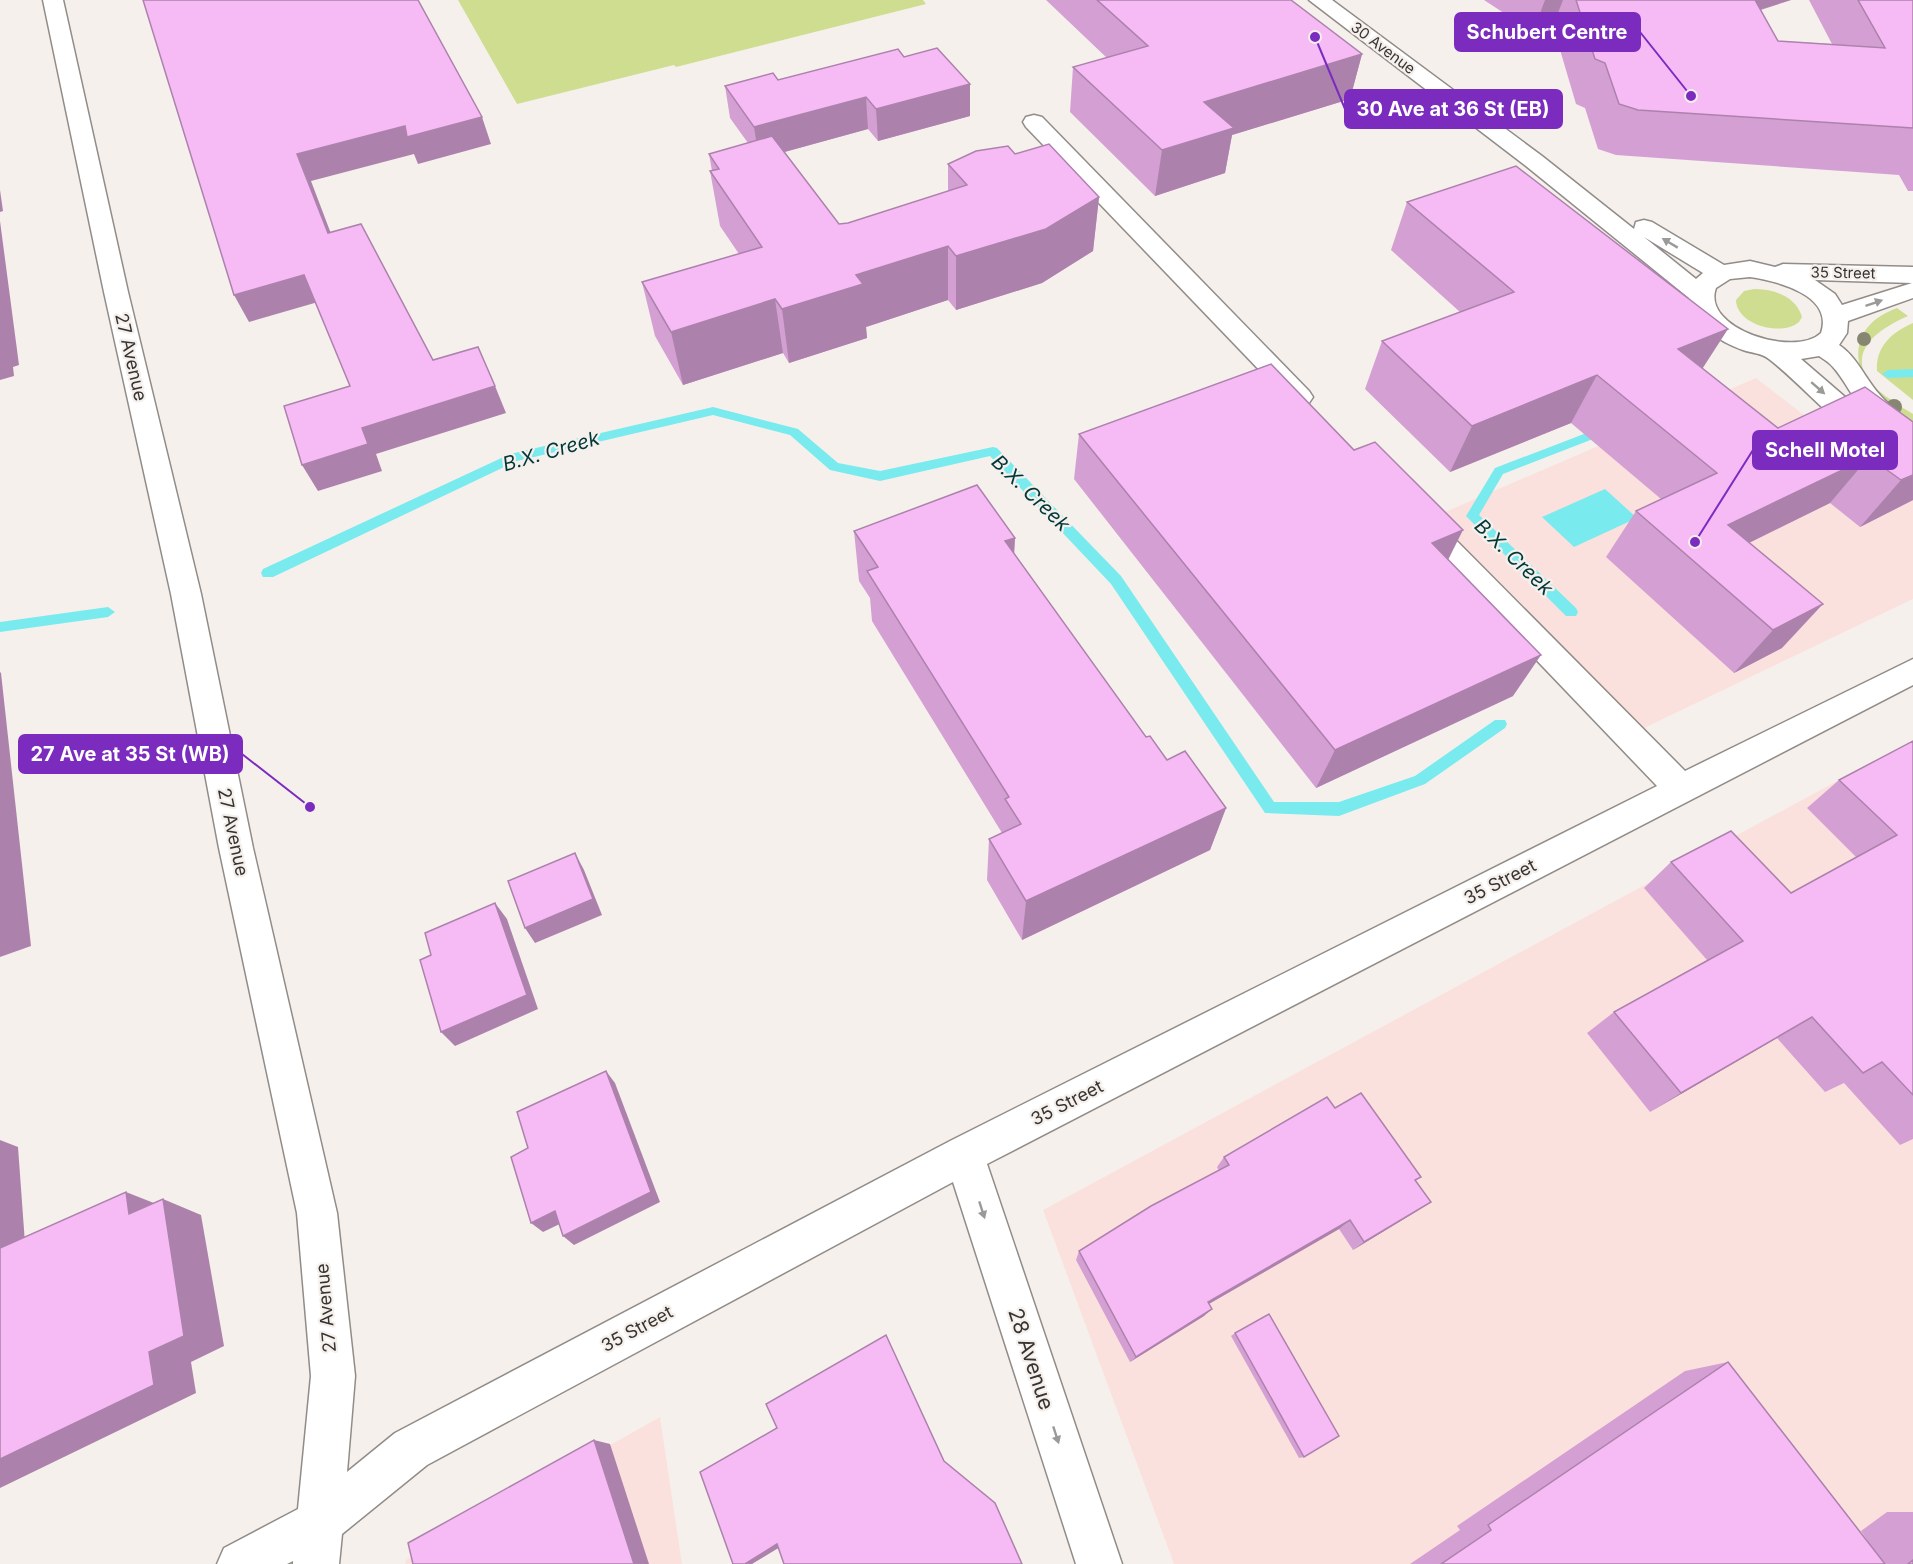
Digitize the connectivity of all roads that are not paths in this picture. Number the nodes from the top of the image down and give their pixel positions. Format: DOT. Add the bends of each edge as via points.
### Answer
graph roads {
  1 [pos="53,0"];
  2 [pos="1319,0"];
  3 [pos="1034,122"];
  4 [pos="1534,161"];
  5 [pos="1773,272"];
  6 [pos="1720,273"];
  7 [pos="1913,275"];
  8 [pos="1913,290"];
  9 [pos="1700,294"];
  10 [pos="1836,316"];
  11 [pos="1822,346"];
  12 [pos="1775,350"];
  13 [pos="1316,413"];
  14 [pos="1913,442"];
  15 [pos="1913,464"];
  16 [pos="1399,499"];
  17 [pos="1913,671"];
  18 [pos="1682,789"];
  19 [pos="964,1155"];
  20 [pos="318,1543"];
  21 [pos="240,1564"];
  22 [pos="1099,1564"];
  1 -- 20 [label="street, 27 Avenue" via="186,594 236,848 317,1213 333,1376"];
  2 -- 4 [label="street, 30 Avenue"];
  3 -- 13 [label="street"];
  6 -- 4 [label="street, 30 Avenue, one-way"];
  4 -- 9 [label="street, 30 Avenue"];
  5 -- 6 [label="street" via="1750,269"];
  5 -- 7 [label="street, 35 Street"];
  5 -- 10 [label="street" via="1803,283 1827,301"];
  6 -- 9 [label="street" via="1703,285"];
  10 -- 8 [label="street, 35 Street, one-way"];
  9 -- 12 [label="street" via="1703,308 1716,325 1758,347"];
  10 -- 11 [label="street" via="1836,330"];
  11 -- 12 [label="street"];
  11 -- 14 [label="street" via="1840,358 1869,400"];
  12 -- 15 [label="street, one-way" via="1878,441"];
  16 -- 18 [label="street"];
  17 -- 18 [label="street, 35 Street"];
  18 -- 19 [label="street, 35 Street"];
  19 -- 20 [label="street, 35 Street" via="411,1449"];
  19 -- 22 [label="street, 28 Avenue, one-way"];
  20 -- 21 [label="street, 35 Street"];
}
